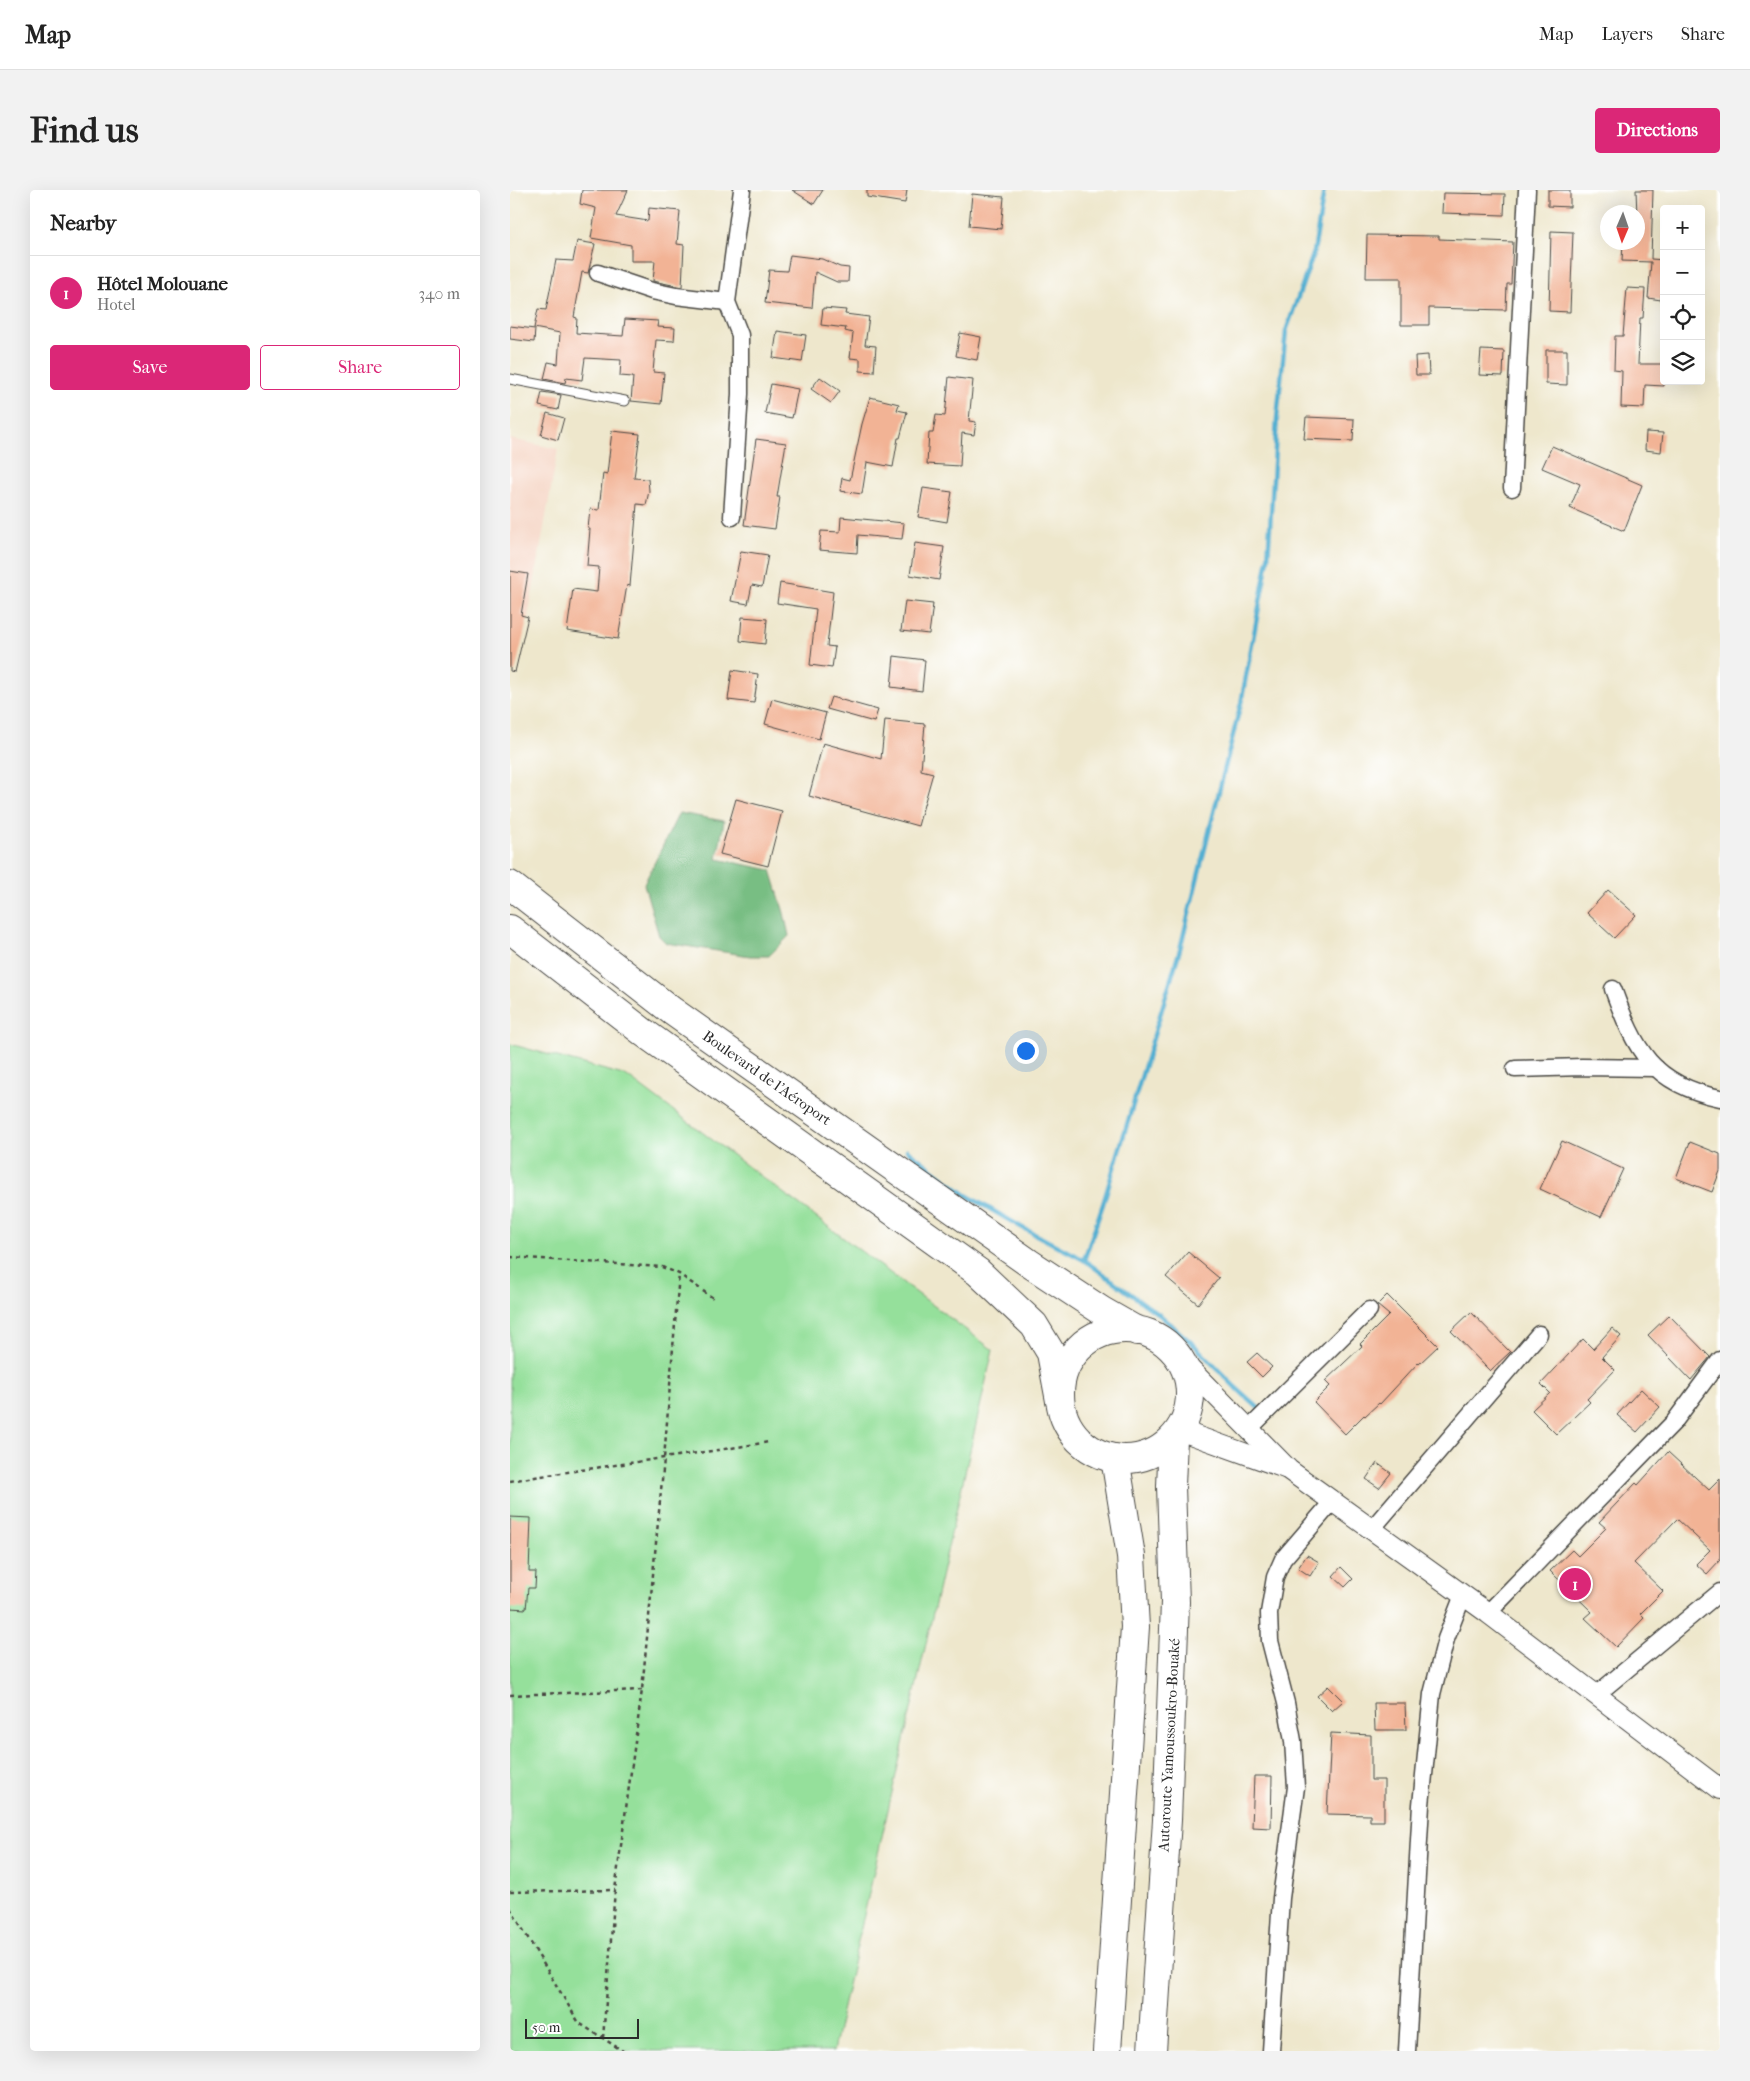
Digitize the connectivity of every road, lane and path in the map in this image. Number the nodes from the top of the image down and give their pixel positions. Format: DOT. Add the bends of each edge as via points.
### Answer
graph roads {
  1 [pos="1527,190"];
  2 [pos="738,193"];
  3 [pos="598,273"];
  4 [pos="727,302"];
  5 [pos="510,379"];
  6 [pos="625,401"];
  7 [pos="1512,488"];
  8 [pos="732,517"];
  9 [pos="510,885"];
  10 [pos="510,929"];
  11 [pos="1614,989"];
  12 [pos="1656,1068"];
  13 [pos="1515,1069"];
  14 [pos="1720,1098"];
  15 [pos="510,1257"];
  16 [pos="679,1274"];
  17 [pos="713,1298"];
  18 [pos="1369,1310"];
  19 [pos="1137,1331"];
  20 [pos="1539,1334"];
  21 [pos="1180,1359"];
  22 [pos="1720,1360"];
  23 [pos="1060,1401"];
  24 [pos="1249,1429"];
  25 [pos="1176,1435"];
  26 [pos="769,1442"];
  27 [pos="1115,1458"];
  28 [pos="664,1460"];
  29 [pos="1289,1470"];
  30 [pos="510,1481"];
  31 [pos="1332,1502"];
  32 [pos="1371,1530"];
  33 [pos="1720,1592"];
  34 [pos="1462,1595"];
  35 [pos="1488,1613"];
  36 [pos="642,1690"];
  37 [pos="510,1695"];
  38 [pos="1596,1695"];
  39 [pos="1720,1789"];
  40 [pos="615,1890"];
  41 [pos="510,1892"];
  42 [pos="510,1908"];
  43 [pos="603,2038"];
  44 [pos="623,2051"];
  45 [pos="1107,2051"];
  46 [pos="1152,2051"];
  47 [pos="1272,2051"];
  48 [pos="1407,2051"];
  1 -- 7 [label="street"];
  2 -- 4 [label="street"];
  3 -- 4 [label="street" via="660,293"];
  4 -- 8 [label="street" via="740,335 740,394"];
  5 -- 6 [label="lane"];
  9 -- 19 [label="highway, Boulevard de l'Aéroport" via="672,1011 1030,1263"];
  10 -- 23 [label="highway" via="643,1032 978,1272 1034,1325 1051,1353"];
  11 -- 12 [label="street" via="1626,1025 1644,1056"];
  12 -- 13 [label="street"];
  12 -- 14 [label="street" via="1671,1082"];
  15 -- 16 [label="path" via="662,1267"];
  16 -- 17 [label="path"];
  16 -- 28 [label="path"];
  18 -- 24 [label="street"];
  19 -- 21 [label="highway" via="1154,1336"];
  19 -- 23 [label="highway" via="1117,1330 1081,1346 1061,1381"];
  20 -- 32 [label="street"];
  21 -- 24 [label="street"];
  21 -- 25 [label="highway" via="1189,1379 1190,1400 1185,1421"];
  22 -- 35 [label="street" via="1674,1422"];
  23 -- 27 [label="highway" via="1066,1421 1077,1439 1094,1452"];
  24 -- 29 [label="street"];
  25 -- 27 [label="highway" via="1156,1452 1136,1458"];
  25 -- 29 [label="street"];
  25 -- 46 [label="highway, Autoroute Yamoussoukro-Bouaké" via="1172,1486 1175,1602 1167,1820"];
  26 -- 28 [label="path"];
  27 -- 45 [label="highway" via="1131,1556 1135,1627"];
  28 -- 30 [label="path" via="628,1462"];
  28 -- 36 [label="path"];
  29 -- 31 [label="street"];
  31 -- 32 [label="street"];
  31 -- 47 [label="street" via="1283,1559 1275,1577 1269,1613 1270,1641 1293,1741 1296,1787 1281,1898"];
  32 -- 34 [label="street"];
  33 -- 38 [label="street"];
  34 -- 35 [label="street"];
  34 -- 48 [label="street" via="1446,1639 1432,1694 1421,1805"];
  35 -- 38 [label="street"];
  36 -- 37 [label="path"];
  36 -- 40 [label="path"];
  38 -- 39 [label="street"];
  40 -- 41 [label="path"];
  40 -- 43 [label="path"];
  42 -- 43 [label="path" via="579,2024"];
  43 -- 44 [label="path"];
}
